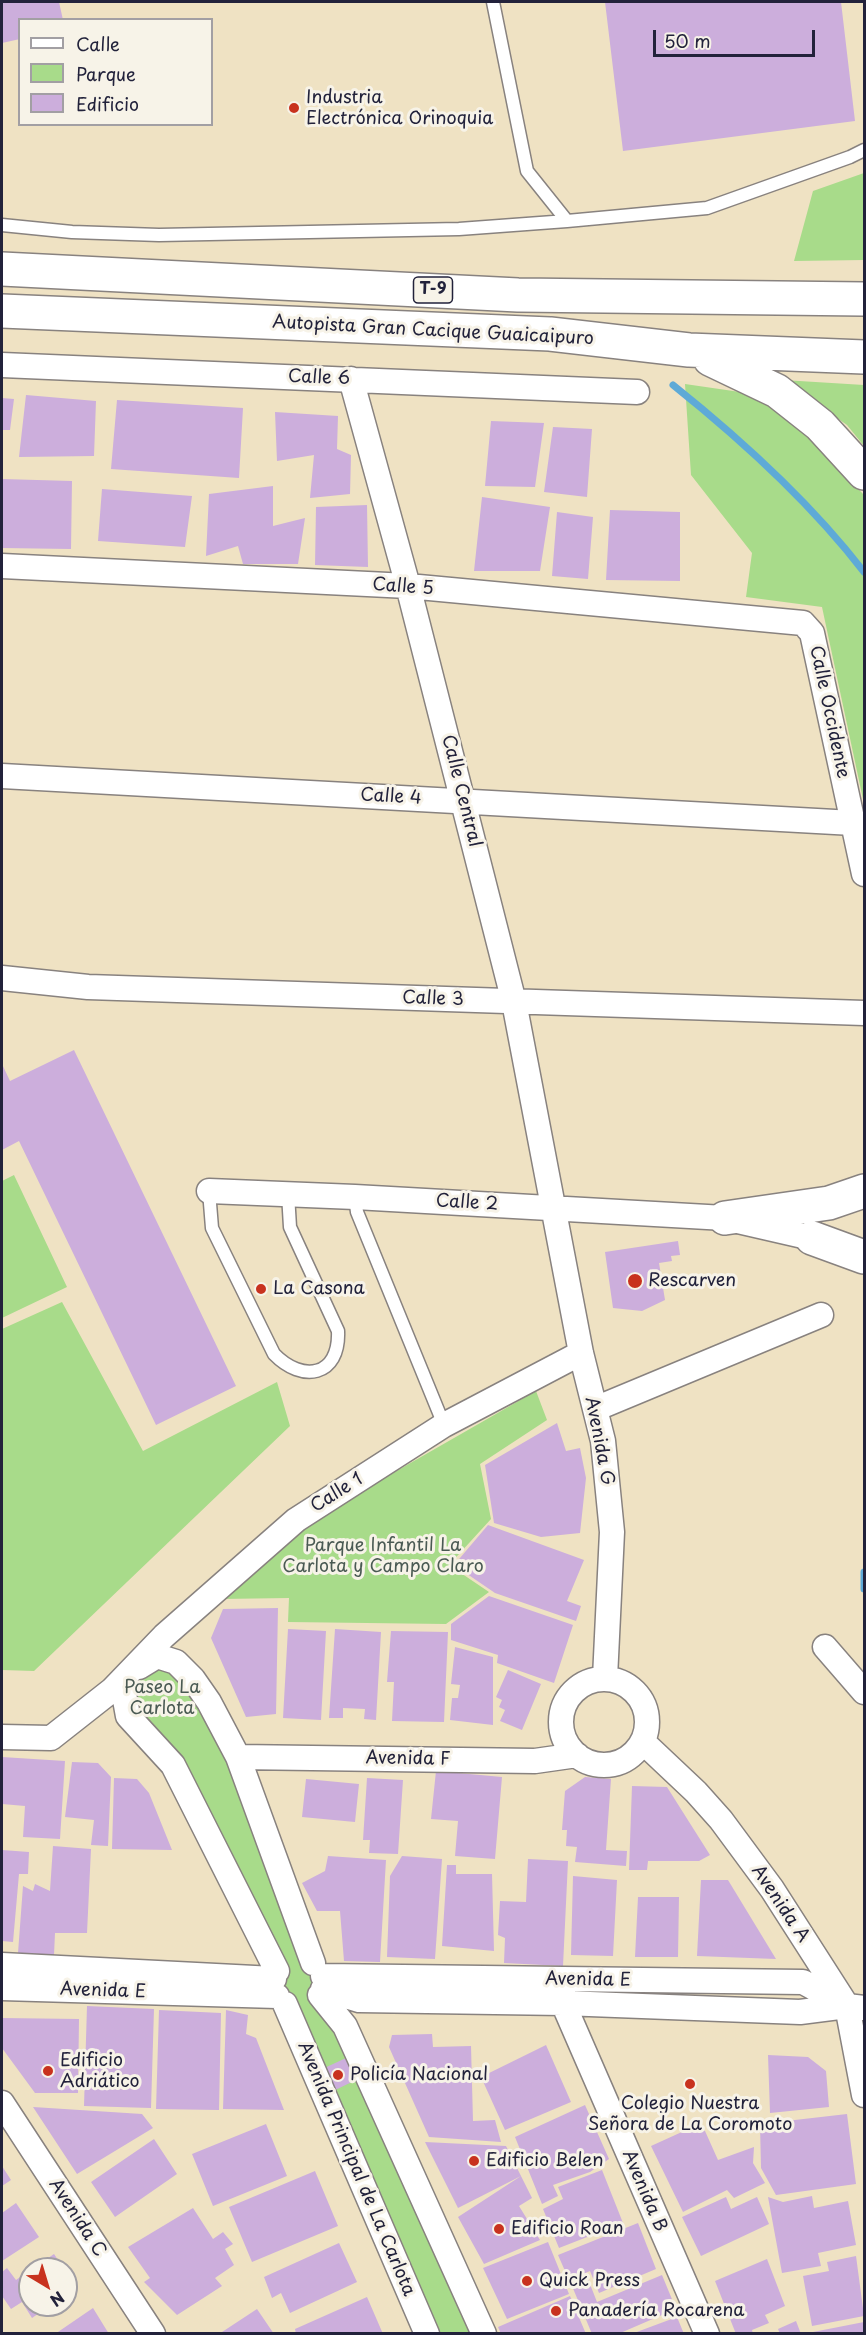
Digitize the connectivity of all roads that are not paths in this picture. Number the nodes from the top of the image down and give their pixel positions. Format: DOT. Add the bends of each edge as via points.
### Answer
graph roads {
  1 [pos="493,2"];
  2 [pos="864,150"];
  3 [pos="567,221"];
  4 [pos="2,225"];
  5 [pos="2,269"];
  6 [pos="864,299"];
  7 [pos="2,311"];
  8 [pos="688,350"];
  9 [pos="864,357"];
  10 [pos="2,365"];
  11 [pos="351,379"];
  12 [pos="637,392"];
  13 [pos="864,473"];
  14 [pos="2,566"];
  15 [pos="408,586"];
  16 [pos="803,623"];
  17 [pos="2,776"];
  18 [pos="463,801"];
  19 [pos="853,823"];
  20 [pos="864,874"];
  21 [pos="2,978"];
  22 [pos="514,1002"];
  23 [pos="864,1013"];
  24 [pos="209,1191"];
  25 [pos="864,1191"];
  26 [pos="288,1194"];
  27 [pos="355,1197"];
  28 [pos="555,1208"];
  29 [pos="725,1218"];
  30 [pos="864,1234"];
  31 [pos="812,1238"];
  32 [pos="864,1257"];
  33 [pos="821,1315"];
  34 [pos="580,1353"];
  35 [pos="595,1409"];
  36 [pos="444,1425"];
  37 [pos="825,1647"];
  38 [pos="125,1677"];
  39 [pos="605,1678"];
  40 [pos="864,1692"];
  41 [pos="2,1737"];
  42 [pos="643,1742"];
  43 [pos="577,1755"];
  44 [pos="238,1757"];
  45 [pos="2,1965"];
  46 [pos="320,1981"];
  47 [pos="2,1988"];
  48 [pos="278,1988"];
  49 [pos="563,1991"];
  50 [pos="856,2007"];
  51 [pos="864,2095"];
  52 [pos="2,2103"];
  53 [pos="153,2334"];
  54 [pos="427,2334"];
  55 [pos="484,2334"];
  56 [pos="707,2334"];
  1 -- 3 [label="lane" via="527,171"];
  2 -- 3 [label="lane" via="707,208"];
  3 -- 4 [label="lane" via="459,229 159,235"];
  5 -- 6 [label="main road, T-9" via="518,295"];
  7 -- 8 [label="main road, Autopista Gran Cacique Guaicaipuro / T-9" via="550,334"];
  8 -- 9 [label="main road, Autopista Gran Cacique Guaicaipuro / T-9"];
  8 -- 13 [label="main road" via="777,391 820,425"];
  10 -- 11 [label="street, Calle 6"];
  11 -- 12 [label="street, Calle 6"];
  11 -- 15 [label="street, Calle Central"];
  14 -- 15 [label="street, Calle 5"];
  15 -- 16 [label="street, Calle 5"];
  15 -- 18 [label="street, Calle Central"];
  16 -- 19 [label="street, Calle Occidente" via="812,633"];
  17 -- 18 [label="street, Calle 4"];
  18 -- 19 [label="street, Calle 4"];
  18 -- 22 [label="street, Calle Central"];
  19 -- 20 [label="street, Calle Occidente"];
  21 -- 22 [label="street, Calle 3" via="88,987"];
  22 -- 23 [label="street, Calle 3"];
  22 -- 28 [label="street, Calle Central"];
  24 -- 26 [label="street, Calle 2"];
  24 -- 26 [label="lane" via="212,1228 274,1354 286,1366 306,1373 334,1359 338,1331 290,1227"];
  25 -- 29 [label="main road" via="829,1203"];
  26 -- 27 [label="street, Calle 2"];
  27 -- 28 [label="street, Calle 2"];
  27 -- 36 [label="lane" via="357,1212"];
  28 -- 29 [label="street, Calle 2"];
  28 -- 34 [label="street, Avenida G"];
  29 -- 31 [label="street, Calle 2"];
  30 -- 31 [label="main road"];
  31 -- 32 [label="main road"];
  33 -- 35 [label="street"];
  34 -- 35 [label="street, Avenida G"];
  34 -- 36 [label="street, Calle 1"];
  35 -- 39 [label="street, Avenida G" via="603,1441 612,1532"];
  36 -- 38 [label="street, Calle 1" via="296,1520 164,1636"];
  37 -- 40 [label="street"];
  38 -- 41 [label="street" via="51,1738"];
  38 -- 44 [label="street" via="157,1656 176,1662 201,1689"];
  38 -- 48 [label="street, Avenida Principal de La Carlota" via="128,1716 173,1766"];
  39 -- 42 [label="street" via="621,1681 644,1704 648,1723"];
  39 -- 43 [label="street" via="580,1686 564,1707 563,1733"];
  42 -- 43 [label="street" via="625,1760 613,1764 600,1765"];
  42 -- 50 [label="street, Avenida A" via="721,1820"];
  43 -- 44 [label="street, Avenida F" via="535,1761"];
  44 -- 46 [label="street"];
  45 -- 48 [label="street, Avenida E"];
  46 -- 48 [label="street" via="307,2006 296,2008"];
  46 -- 48 [label="street" via="305,1959 291,1959"];
  46 -- 49 [label="street, Avenida E"];
  46 -- 55 [label="street" via="345,2026"];
  47 -- 48 [label="street, Avenida E"];
  48 -- 54 [label="street, Avenida Principal de La Carlota"];
  49 -- 50 [label="street, Avenida E" via="803,1982"];
  49 -- 56 [label="street, Avenida B"];
  50 -- 51 [label="street, Avenida A"];
  52 -- 53 [label="street, Avenida C"];
}
